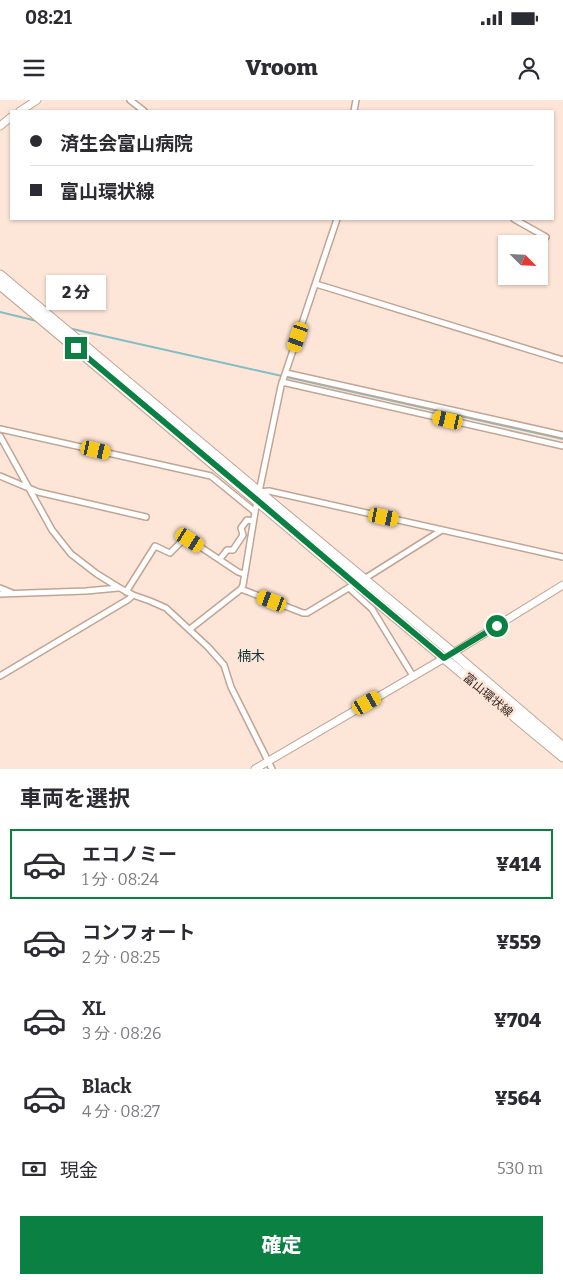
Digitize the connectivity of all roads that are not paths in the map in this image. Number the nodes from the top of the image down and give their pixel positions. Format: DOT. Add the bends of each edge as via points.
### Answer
graph roads {
  1 [pos="38,100"];
  2 [pos="130,100"];
  3 [pos="22,110"];
  4 [pos="143,110"];
  5 [pos="10,118"];
  6 [pos="0,126"];
  7 [pos="337,220"];
  8 [pos="516,220"];
  9 [pos="542,235"];
  10 [pos="0,275"];
  11 [pos="316,284"];
  12 [pos="0,285"];
  13 [pos="563,360"];
  14 [pos="286,372"];
  15 [pos="282,382"];
  16 [pos="0,428"];
  17 [pos="544,430"];
  18 [pos="563,434"];
  19 [pos="0,436"];
  20 [pos="542,442"];
  21 [pos="563,446"];
  22 [pos="0,476"];
  23 [pos="29,488"];
  24 [pos="258,496"];
  25 [pos="255,512"];
  26 [pos="146,517"];
  27 [pos="253,521"];
  28 [pos="442,530"];
  29 [pos="563,557"];
  30 [pos="220,559"];
  31 [pos="244,574"];
  32 [pos="364,579"];
  33 [pos="563,585"];
  34 [pos="352,586"];
  35 [pos="0,588"];
  36 [pos="118,588"];
  37 [pos="241,589"];
  38 [pos="126,592"];
  39 [pos="0,594"];
  40 [pos="14,594"];
  41 [pos="133,595"];
  42 [pos="190,629"];
  43 [pos="453,653"];
  44 [pos="444,658"];
  45 [pos="0,676"];
  46 [pos="413,676"];
  47 [pos="563,747"];
  48 [pos="563,757"];
  49 [pos="268,761"];
  50 [pos="254,769"];
  51 [pos="272,769"];
  1 -- 3 [label="street"];
  2 -- 4 [label="street"];
  5 -- 6 [label="street"];
  7 -- 11 [label="street"];
  8 -- 9 [label="street"];
  10 -- 24 [label="main road, 富山環状線"];
  11 -- 13 [label="street"];
  11 -- 14 [label="street"];
  12 -- 24 [label="main road, 富山環状線"];
  14 -- 15 [label="street"];
  14 -- 17 [label="street"];
  15 -- 20 [label="street"];
  15 -- 24 [label="street"];
  16 -- 25 [label="street" via="211,476"];
  17 -- 18 [label="street"];
  17 -- 20 [label="street"];
  19 -- 23 [label="street"];
  20 -- 21 [label="street"];
  22 -- 23 [label="street"];
  23 -- 26 [label="street"];
  23 -- 36 [label="street" via="52,530 71,554"];
  24 -- 25 [label="street"];
  24 -- 28 [label="street" via="269,491"];
  24 -- 32 [label="main road, 富山環状線"];
  24 -- 34 [label="main road, 富山環状線"];
  25 -- 27 [label="street"];
  27 -- 30 [label="street" via="247,520 242,528 243,535 233,550 226,550"];
  27 -- 31 [label="street"];
  28 -- 29 [label="street"];
  28 -- 32 [label="street"];
  30 -- 31 [label="street"];
  30 -- 38 [label="street" via="190,540 182,541 170,553 155,546"];
  31 -- 37 [label="street"];
  32 -- 43 [label="main road, 富山環状線"];
  33 -- 43 [label="street"];
  34 -- 37 [label="street" via="303,614"];
  34 -- 44 [label="main road, 富山環状線"];
  34 -- 46 [label="street" via="372,609"];
  35 -- 40 [label="street"];
  36 -- 38 [label="street"];
  36 -- 40 [label="street"];
  37 -- 42 [label="street"];
  38 -- 41 [label="street"];
  39 -- 40 [label="street"];
  41 -- 42 [label="street" via="166,608"];
  41 -- 45 [label="street"];
  42 -- 49 [label="street" via="224,665 231,687"];
  43 -- 44 [label="street"];
  43 -- 47 [label="main road, 富山環状線"];
  44 -- 46 [label="street"];
  44 -- 48 [label="main road, 富山環状線"];
  46 -- 49 [label="street"];
  49 -- 50 [label="street"];
  49 -- 51 [label="street"];
}
